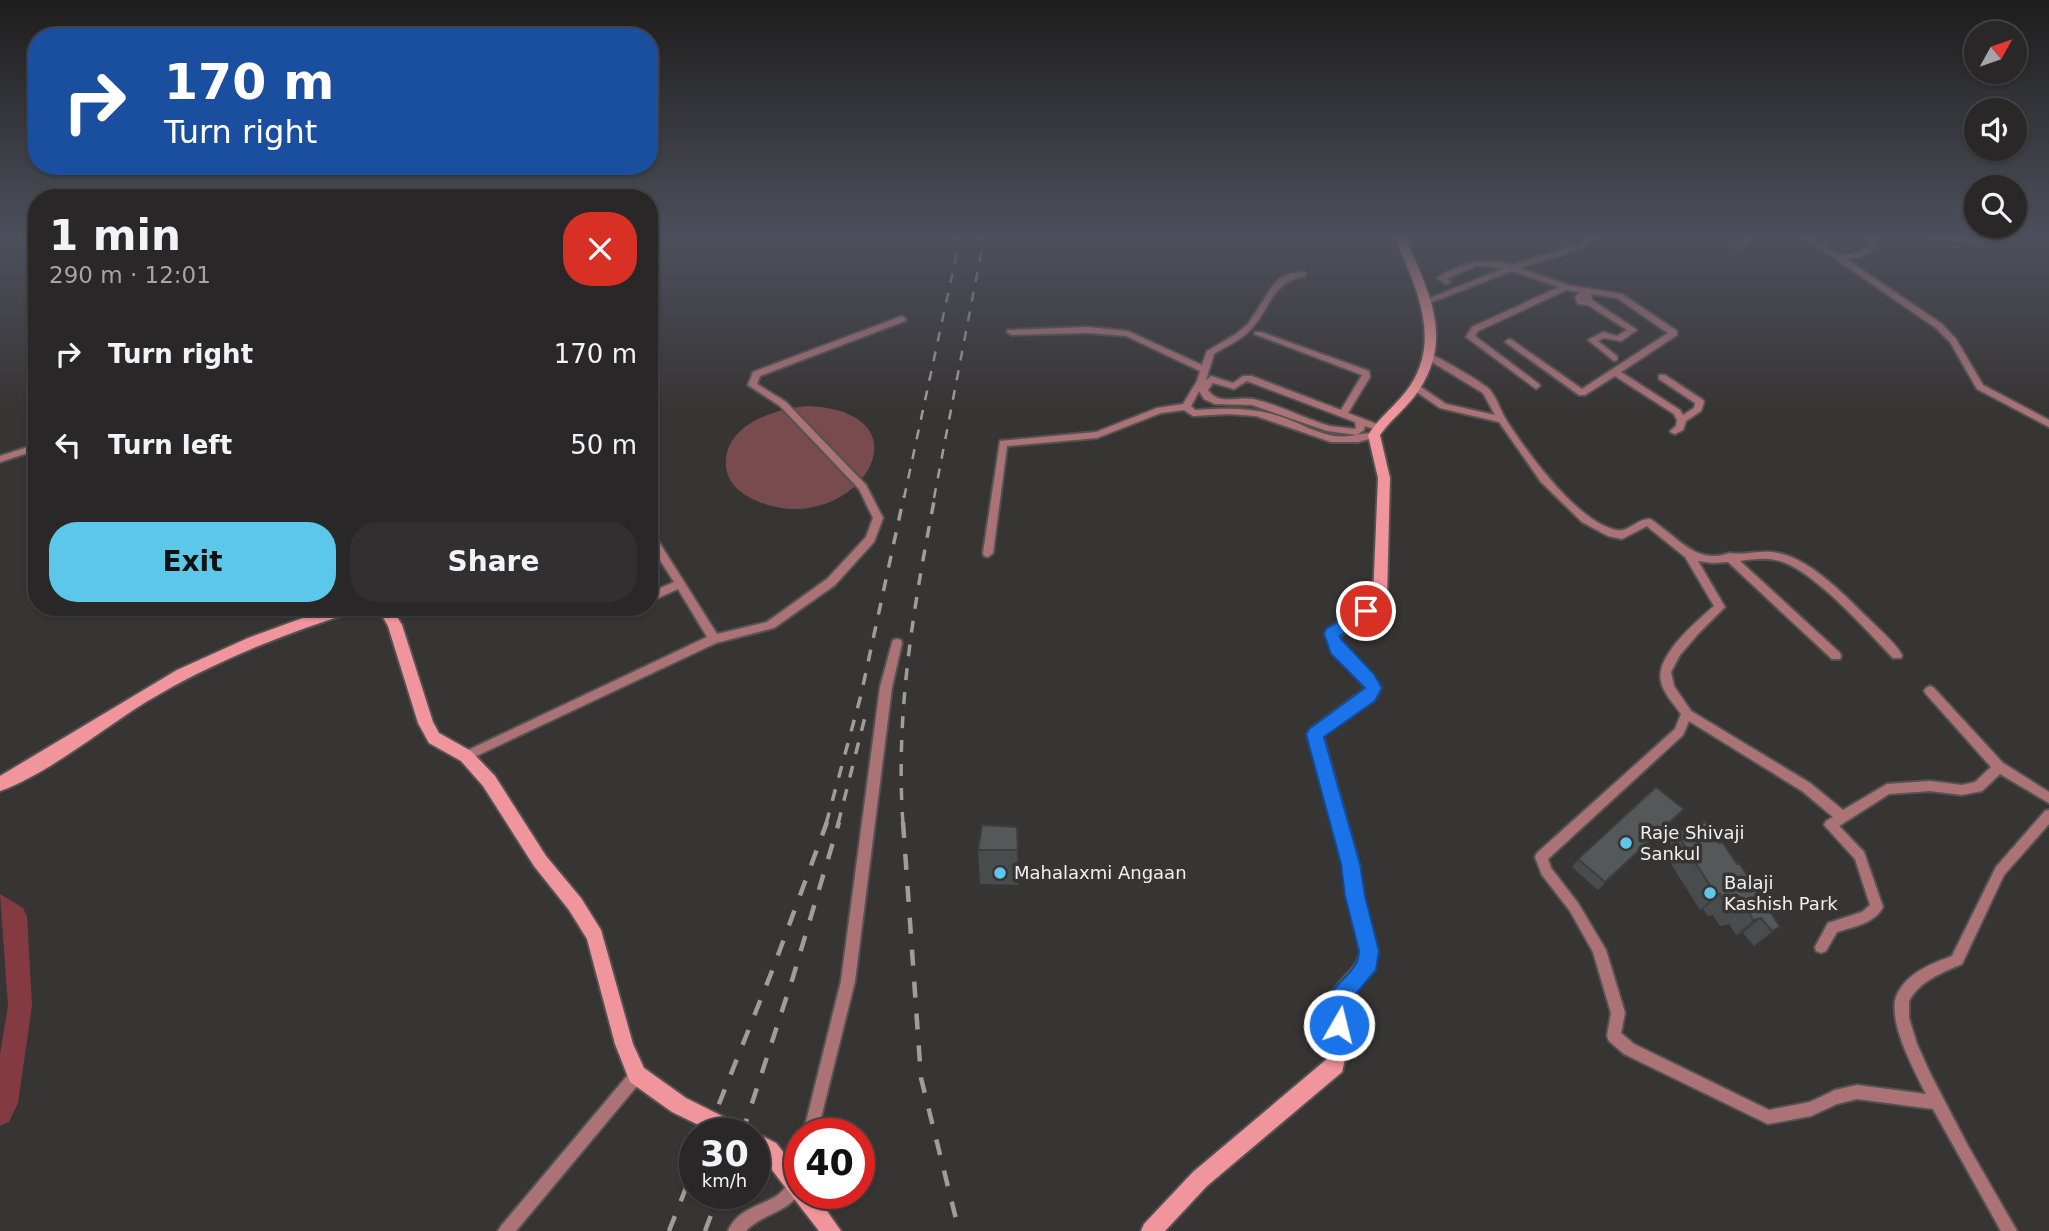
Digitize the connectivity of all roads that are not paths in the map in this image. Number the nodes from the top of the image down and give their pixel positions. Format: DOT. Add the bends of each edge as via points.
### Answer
graph roads {
  1 [pos="1271,295"];
  2 [pos="1424,295"];
  3 [pos="1441,295"];
  4 [pos="1559,295"];
  5 [pos="1588,295"];
  6 [pos="1615,295"];
  7 [pos="1895,295"];
  8 [pos="1427,301"];
  9 [pos="902,319"];
  10 [pos="1011,332"];
  11 [pos="1258,334"];
  12 [pos="1509,342"];
  13 [pos="1430,357"];
  14 [pos="1614,358"];
  15 [pos="1205,370"];
  16 [pos="1615,372"];
  17 [pos="1662,377"];
  18 [pos="1536,386"];
  19 [pos="1415,387"];
  20 [pos="1186,407"];
  21 [pos="1343,414"];
  22 [pos="1502,420"];
  23 [pos="1682,420"];
  24 [pos="1359,421"];
  25 [pos="2049,424"];
  26 [pos="1675,431"];
  27 [pos="1376,432"];
  28 [pos="28,450"];
  29 [pos="0,459"];
  30 [pos="658,551"];
  31 [pos="988,554"];
  32 [pos="1689,555"];
  33 [pos="1729,557"];
  34 [pos="680,584"];
  35 [pos="658,594"];
  36 [pos="325,616"];
  37 [pos="390,616"];
  38 [pos="714,639"];
  39 [pos="897,643"];
  40 [pos="1897,655"];
  41 [pos="1836,656"];
  42 [pos="1930,691"];
  43 [pos="1687,714"];
  44 [pos="466,756"];
  45 [pos="1999,767"];
  46 [pos="0,784"];
  47 [pos="2049,798"];
  48 [pos="2049,815"];
  49 [pos="1842,817"];
  50 [pos="1821,947"];
  51 [pos="637,1074"];
  52 [pos="1937,1102"];
  53 [pos="705,1118"];
  54 [pos="814,1118"];
  55 [pos="770,1151"];
  56 [pos="784,1167"];
  57 [pos="784,1200"];
  58 [pos="816,1209"];
  59 [pos="506,1231"];
  60 [pos="736,1231"];
  61 [pos="831,1231"];
  62 [pos="1151,1231"];
  63 [pos="2009,1231"];
  1 -- 15 [label="street" via="1246,330 1210,353"];
  2 -- 8 [label="street"];
  3 -- 8 [label="street"];
  4 -- 18 [label="street" via="1475,329 1470,337"];
  5 -- 14 [label="street" via="1588,301 1633,330 1618,339 1606,334 1592,340"];
  6 -- 16 [label="street" via="1673,330 1672,337"];
  7 -- 25 [label="street" via="1953,341 1980,387"];
  8 -- 13 [label="street"];
  9 -- 38 [label="street" via="756,374 752,385 803,423 863,487 878,518 870,539 831,582 798,608 770,625"];
  10 -- 15 [label="street" via="1128,334"];
  11 -- 21 [label="street" via="1366,373"];
  12 -- 16 [label="street" via="1578,392"];
  13 -- 19 [label="street"];
  13 -- 22 [label="street" via="1486,391"];
  15 -- 20 [label="street"];
  16 -- 23 [label="street" via="1677,412"];
  17 -- 23 [label="street" via="1700,402 1698,409"];
  19 -- 22 [label="street" via="1443,406"];
  19 -- 27 [label="street"];
  20 -- 27 [label="street" via="1193,413 1267,415 1347,442"];
  20 -- 31 [label="street" via="1160,410 1097,435 1003,443"];
  21 -- 24 [label="street"];
  21 -- 24 [label="street" via="1246,378 1234,386 1211,379 1203,390 1217,403 1248,401 1325,430 1357,432"];
  22 -- 32 [label="street" via="1544,480 1585,519 1622,535 1647,522"];
  23 -- 26 [label="street"];
  24 -- 27 [label="street"];
  27 -- 62 [label="street" via="1384,478 1380,598 1332,634 1337,649 1374,688 1315,734 1351,864 1368,964 1339,998 1340,1052 1335,1065 1200,1179"];
  28 -- 29 [label="street"];
  30 -- 34 [label="street"];
  32 -- 33 [label="street"];
  32 -- 43 [label="street" via="1720,607 1665,668 1666,681"];
  33 -- 40 [label="street" via="1785,558 1858,616"];
  33 -- 41 [label="street"];
  34 -- 35 [label="street"];
  34 -- 38 [label="street"];
  36 -- 46 [label="street" via="210,660"];
  37 -- 44 [label="street" via="434,738"];
  38 -- 44 [label="street"];
  39 -- 54 [label="street" via="886,687 848,981"];
  42 -- 45 [label="street"];
  43 -- 49 [label="street" via="1806,787"];
  43 -- 52 [label="street" via="1679,732 1658,753 1541,857 1599,950 1618,1013 1614,1036 1664,1068 1768,1117 1811,1109 1857,1092"];
  44 -- 51 [label="street" via="489,781 595,936 624,1044"];
  45 -- 47 [label="street"];
  45 -- 49 [label="street" via="1970,789 1886,789"];
  48 -- 52 [label="street" via="2000,871 1956,960 1921,976 1902,1001 1902,1024"];
  49 -- 50 [label="street" via="1830,825 1860,856 1877,907 1866,917 1833,926"];
  51 -- 53 [label="street"];
  51 -- 59 [label="street"];
  52 -- 63 [label="street"];
  55 -- 56 [label="street"];
  57 -- 60 [label="street" via="747,1218"];
  58 -- 61 [label="street"];
}
